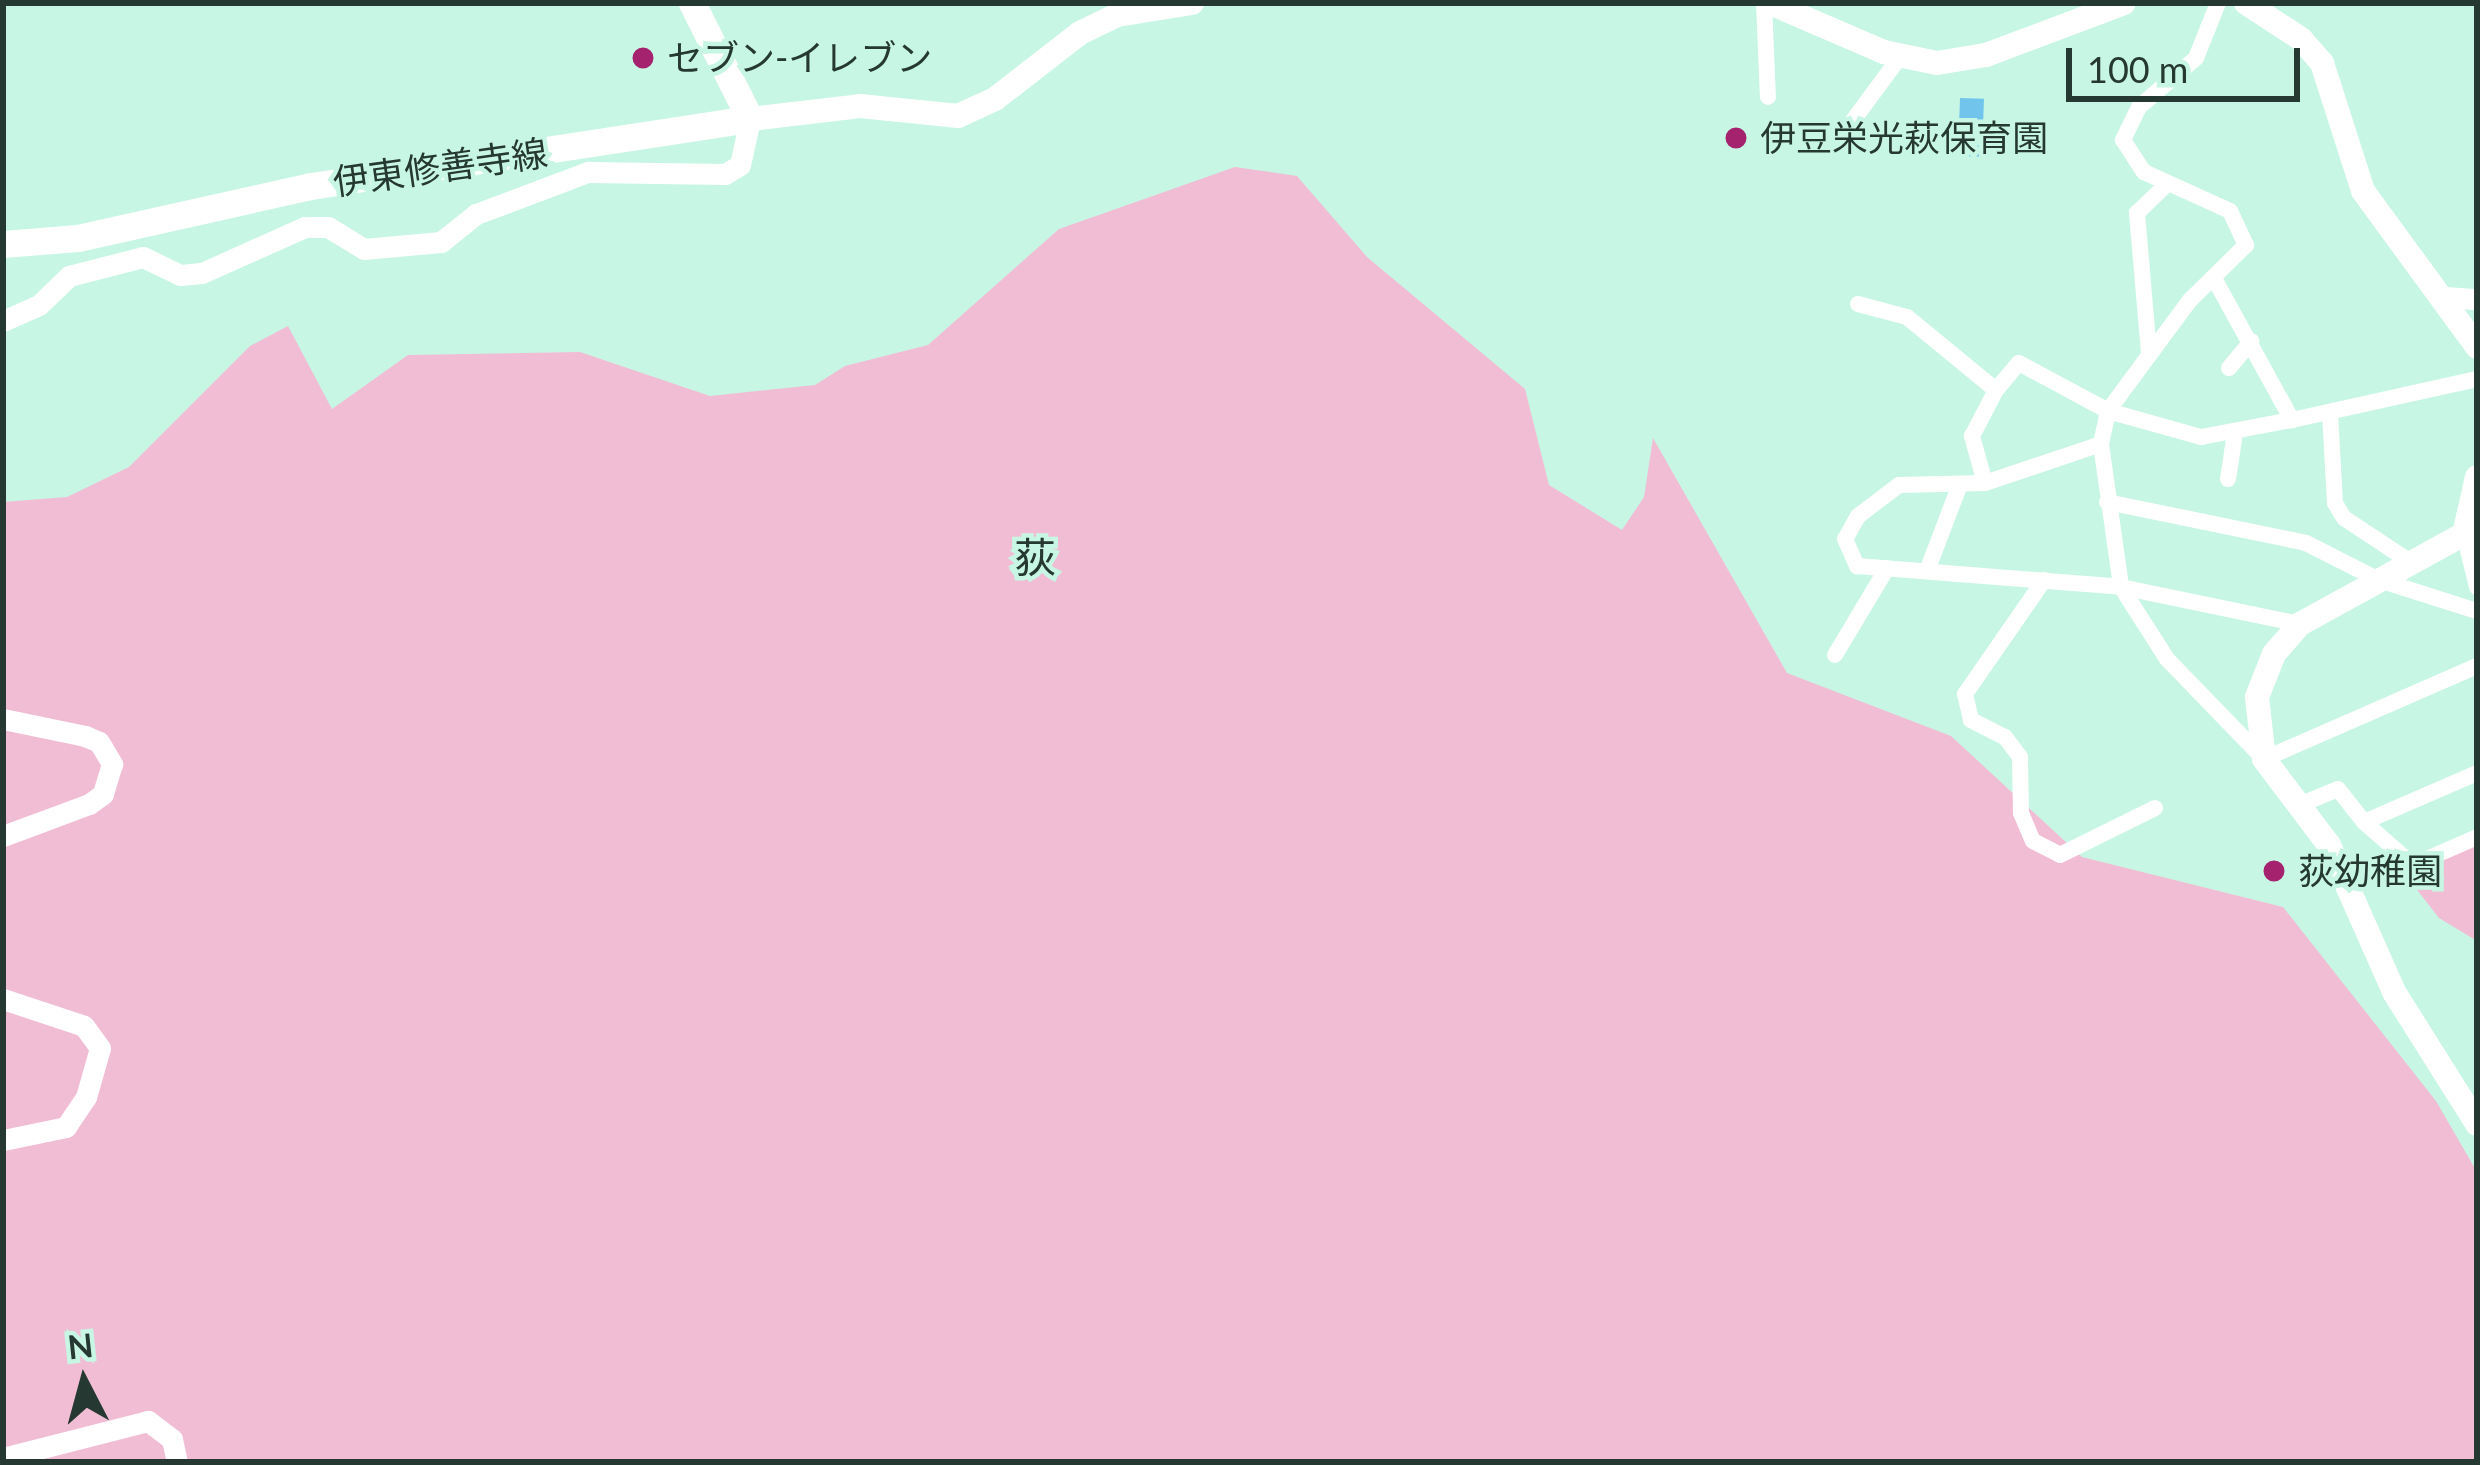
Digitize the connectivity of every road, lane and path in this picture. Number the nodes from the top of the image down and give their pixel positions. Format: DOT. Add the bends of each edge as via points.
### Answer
graph roads {
  1 [pos="692,3"];
  2 [pos="1192,3"];
  3 [pos="1767,3"];
  4 [pos="2124,3"];
  5 [pos="2218,3"];
  6 [pos="2246,3"];
  7 [pos="1137,7"];
  8 [pos="1900,56"];
  9 [pos="1768,97"];
  10 [pos="750,119"];
  11 [pos="1840,138"];
  12 [pos="2167,184"];
  13 [pos="3,244"];
  14 [pos="2215,280"];
  15 [pos="2444,297"];
  16 [pos="2477,299"];
  17 [pos="1858,304"];
  18 [pos="3,320"];
  19 [pos="2252,341"];
  20 [pos="2477,347"];
  21 [pos="2150,354"];
  22 [pos="2229,368"];
  23 [pos="2477,379"];
  24 [pos="1996,390"];
  25 [pos="2108,411"];
  26 [pos="2330,412"];
  27 [pos="2292,420"];
  28 [pos="2235,433"];
  29 [pos="2101,444"];
  30 [pos="2477,477"];
  31 [pos="2228,479"];
  32 [pos="1984,483"];
  33 [pos="1960,484"];
  34 [pos="2107,502"];
  35 [pos="2464,534"];
  36 [pos="2412,563"];
  37 [pos="1887,568"];
  38 [pos="1927,571"];
  39 [pos="2044,580"];
  40 [pos="2379,580"];
  41 [pos="2121,586"];
  42 [pos="2477,586"];
  43 [pos="2477,611"];
  44 [pos="2300,624"];
  45 [pos="1835,655"];
  46 [pos="2477,666"];
  47 [pos="3,719"];
  48 [pos="2264,758"];
  49 [pos="2476,776"];
  50 [pos="2297,806"];
  51 [pos="2155,808"];
  52 [pos="2364,822"];
  53 [pos="3,836"];
  54 [pos="2477,837"];
  55 [pos="3,999"];
  56 [pos="2477,1124"];
  57 [pos="3,1140"];
  58 [pos="3,1458"];
  59 [pos="177,1462"];
  1 -- 10 [label="main road"];
  2 -- 7 [label="main road"];
  3 -- 8 [label="main road"];
  3 -- 9 [label="street"];
  4 -- 8 [label="main road" via="1986,55 1937,63"];
  5 -- 12 [label="street" via="2196,58 2139,106 2123,140 2130,161"];
  6 -- 15 [label="main road" via="2302,39 2322,63 2363,191"];
  7 -- 10 [label="main road" via="1080,33 994,99 958,116 860,106"];
  8 -- 11 [label="street"];
  10 -- 13 [label="main road, 伊東修善寺線" via="311,186 78,238"];
  10 -- 18 [label="street" via="740,165 725,174 588,172 476,214 441,242 364,249 328,227 305,227 202,273 180,275 143,257 69,276 39,305"];
  12 -- 14 [label="street" via="2213,200 2240,222 2243,254"];
  12 -- 21 [label="street" via="2137,213"];
  14 -- 19 [label="street"];
  14 -- 21 [label="street"];
  15 -- 16 [label="street"];
  15 -- 20 [label="main road"];
  17 -- 24 [label="street" via="1907,317"];
  19 -- 22 [label="street"];
  19 -- 27 [label="street"];
  21 -- 25 [label="street"];
  23 -- 26 [label="street"];
  24 -- 25 [label="street" via="2019,364"];
  24 -- 32 [label="street" via="1972,436"];
  25 -- 28 [label="street" via="2201,436"];
  25 -- 29 [label="street"];
  26 -- 27 [label="street"];
  26 -- 36 [label="street" via="2335,503 2344,518"];
  27 -- 28 [label="street"];
  28 -- 31 [label="street"];
  29 -- 32 [label="street"];
  29 -- 34 [label="street"];
  30 -- 35 [label="main road"];
  32 -- 33 [label="street"];
  33 -- 37 [label="street" via="1899,485 1858,516 1845,539 1857,566"];
  33 -- 38 [label="street"];
  34 -- 40 [label="street" via="2306,544"];
  34 -- 41 [label="street"];
  35 -- 36 [label="main road"];
  35 -- 42 [label="street"];
  36 -- 40 [label="main road"];
  37 -- 38 [label="street"];
  37 -- 45 [label="street"];
  38 -- 39 [label="street"];
  39 -- 41 [label="street"];
  39 -- 51 [label="street" via="1965,694 1971,720 2005,737 2020,757 2027,827 2033,841 2060,855"];
  40 -- 43 [label="street"];
  40 -- 44 [label="main road"];
  41 -- 44 [label="street"];
  41 -- 48 [label="street" via="2167,659"];
  44 -- 48 [label="main road" via="2274,654 2258,697"];
  46 -- 48 [label="street"];
  47 -- 53 [label="street" via="85,736 112,764 103,794"];
  48 -- 50 [label="main road"];
  49 -- 52 [label="street"];
  50 -- 52 [label="street" via="2338,789"];
  50 -- 56 [label="main road" via="2330,845 2394,992"];
  52 -- 54 [label="street" via="2414,865"];
  55 -- 57 [label="street" via="84,1026 100,1048 74,1120"];
  58 -- 59 [label="street" via="148,1421 172,1438"];
}
